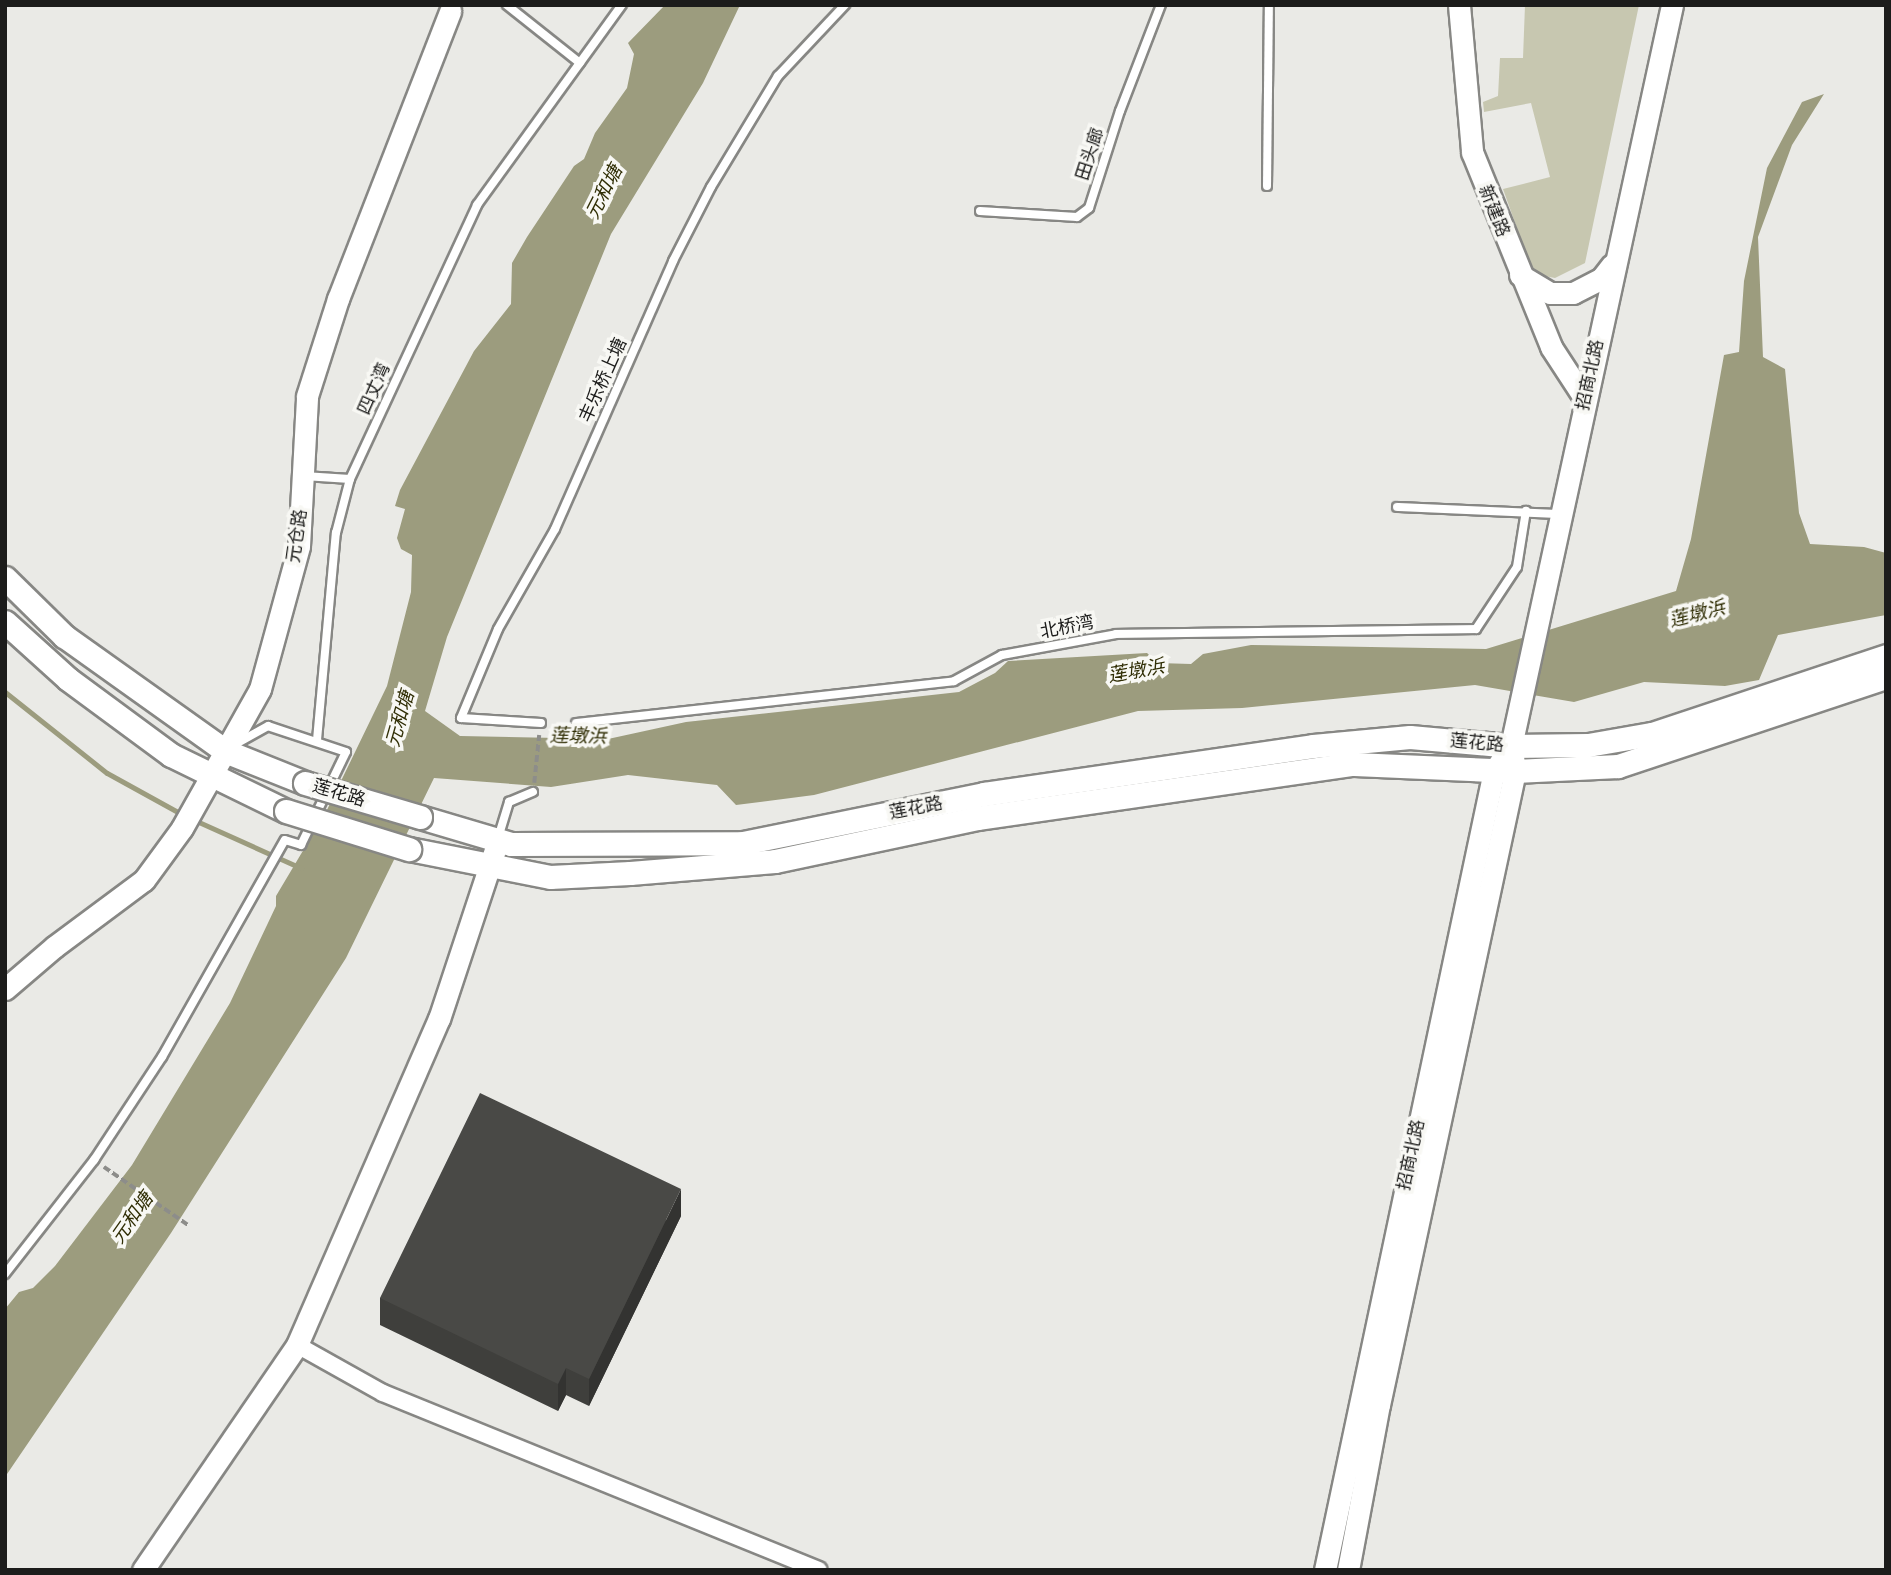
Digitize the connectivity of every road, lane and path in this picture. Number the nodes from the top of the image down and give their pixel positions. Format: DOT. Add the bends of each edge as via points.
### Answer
graph roads {
  1 [pos="507,5"];
  2 [pos="622,5"];
  3 [pos="845,5"];
  4 [pos="1161,5"];
  5 [pos="1269,5"];
  6 [pos="1459,5"];
  7 [pos="1672,5"];
  8 [pos="451,8"];
  9 [pos="580,62"];
  10 [pos="1268,186"];
  11 [pos="980,211"];
  12 [pos="1614,264"];
  13 [pos="1520,275"];
  14 [pos="1584,399"];
  15 [pos="303,475"];
  16 [pos="350,480"];
  17 [pos="1398,508"];
  18 [pos="1525,511"];
  19 [pos="1559,514"];
  20 [pos="5,578"];
  21 [pos="5,622"];
  22 [pos="1886,656"];
  23 [pos="1886,677"];
  24 [pos="541,723"];
  25 [pos="576,723"];
  26 [pos="317,740"];
  27 [pos="1511,746"];
  28 [pos="225,751"];
  29 [pos="1505,771"];
  30 [pos="210,776"];
  31 [pos="533,792"];
  32 [pos="498,840"];
  33 [pos="490,867"];
  34 [pos="5,989"];
  35 [pos="94,1160"];
  36 [pos="188,1225"];
  37 [pos="5,1273"];
  38 [pos="297,1345"];
  39 [pos="143,1570"];
  40 [pos="818,1570"];
  41 [pos="1325,1570"];
  42 [pos="1348,1570"];
  1 -- 9 [label="lane"];
  2 -- 9 [label="lane, 四丈湾"];
  3 -- 24 [label="lane, 丰乐桥上塘" via="778,76 712,187 673,261 555,529 498,629 461,718"];
  4 -- 11 [label="lane, 田头廊" via="1089,208 1077,217"];
  5 -- 10 [label="lane"];
  6 -- 13 [label="street, 新建路" via="1472,152"];
  7 -- 12 [label="street, 招商北路"];
  8 -- 15 [label="street, 元仓路" via="338,299 307,396"];
  9 -- 16 [label="lane, 四丈湾" via="477,205"];
  12 -- 13 [label="street" via="1601,279 1573,293 1550,293"];
  12 -- 14 [label="street, 招商北路"];
  13 -- 14 [label="street, 新建路" via="1565,375"];
  14 -- 19 [label="street, 招商北路"];
  15 -- 16 [label="lane"];
  15 -- 28 [label="street, 元仓路" via="299,546 260,689"];
  16 -- 26 [label="lane, 四丈湾" via="336,533"];
  17 -- 18 [label="lane"];
  18 -- 19 [label="lane"];
  18 -- 25 [label="lane, 北桥湾" via="1517,567 1476,629 1116,634 1002,655 954,681"];
  19 -- 27 [label="street, 招商北路"];
  20 -- 28 [label="main road, 莲花路" via="64,636"];
  21 -- 30 [label="main road, 莲花路" via="68,679 171,755"];
  22 -- 27 [label="main road, 莲花路" via="1652,734 1588,745"];
  23 -- 29 [label="main road, 莲花路" via="1618,766"];
  24 -- 31 [label="path"];
  26 -- 28 [label="lane" via="268,726"];
  26 -- 35 [label="lane" via="346,752 301,845 285,840 206,984"];
  27 -- 29 [label="street, 招商北路"];
  27 -- 32 [label="main road, 莲花路" via="1410,737 1313,746 984,794 743,843 613,847"];
  28 -- 30 [label="street, 元仓路"];
  28 -- 32 [label="main road, 莲花路, bridge" via="305,783"];
  29 -- 33 [label="main road, 莲花路" via="1341,766 977,818 775,861 735,865 550,877"];
  29 -- 41 [label="street, 招商北路"];
  29 -- 42 [label="street, 招商北路"];
  30 -- 33 [label="main road, 莲花路, bridge" via="286,811 409,849"];
  30 -- 34 [label="street, 元仓路" via="144,880"];
  31 -- 32 [label="lane" via="509,803"];
  32 -- 33 [label="street"];
  33 -- 38 [label="street" via="439,1018"];
  35 -- 36 [label="path"];
  35 -- 37 [label="lane"];
  38 -- 39 [label="street"];
  38 -- 40 [label="street" via="383,1393"];
}
